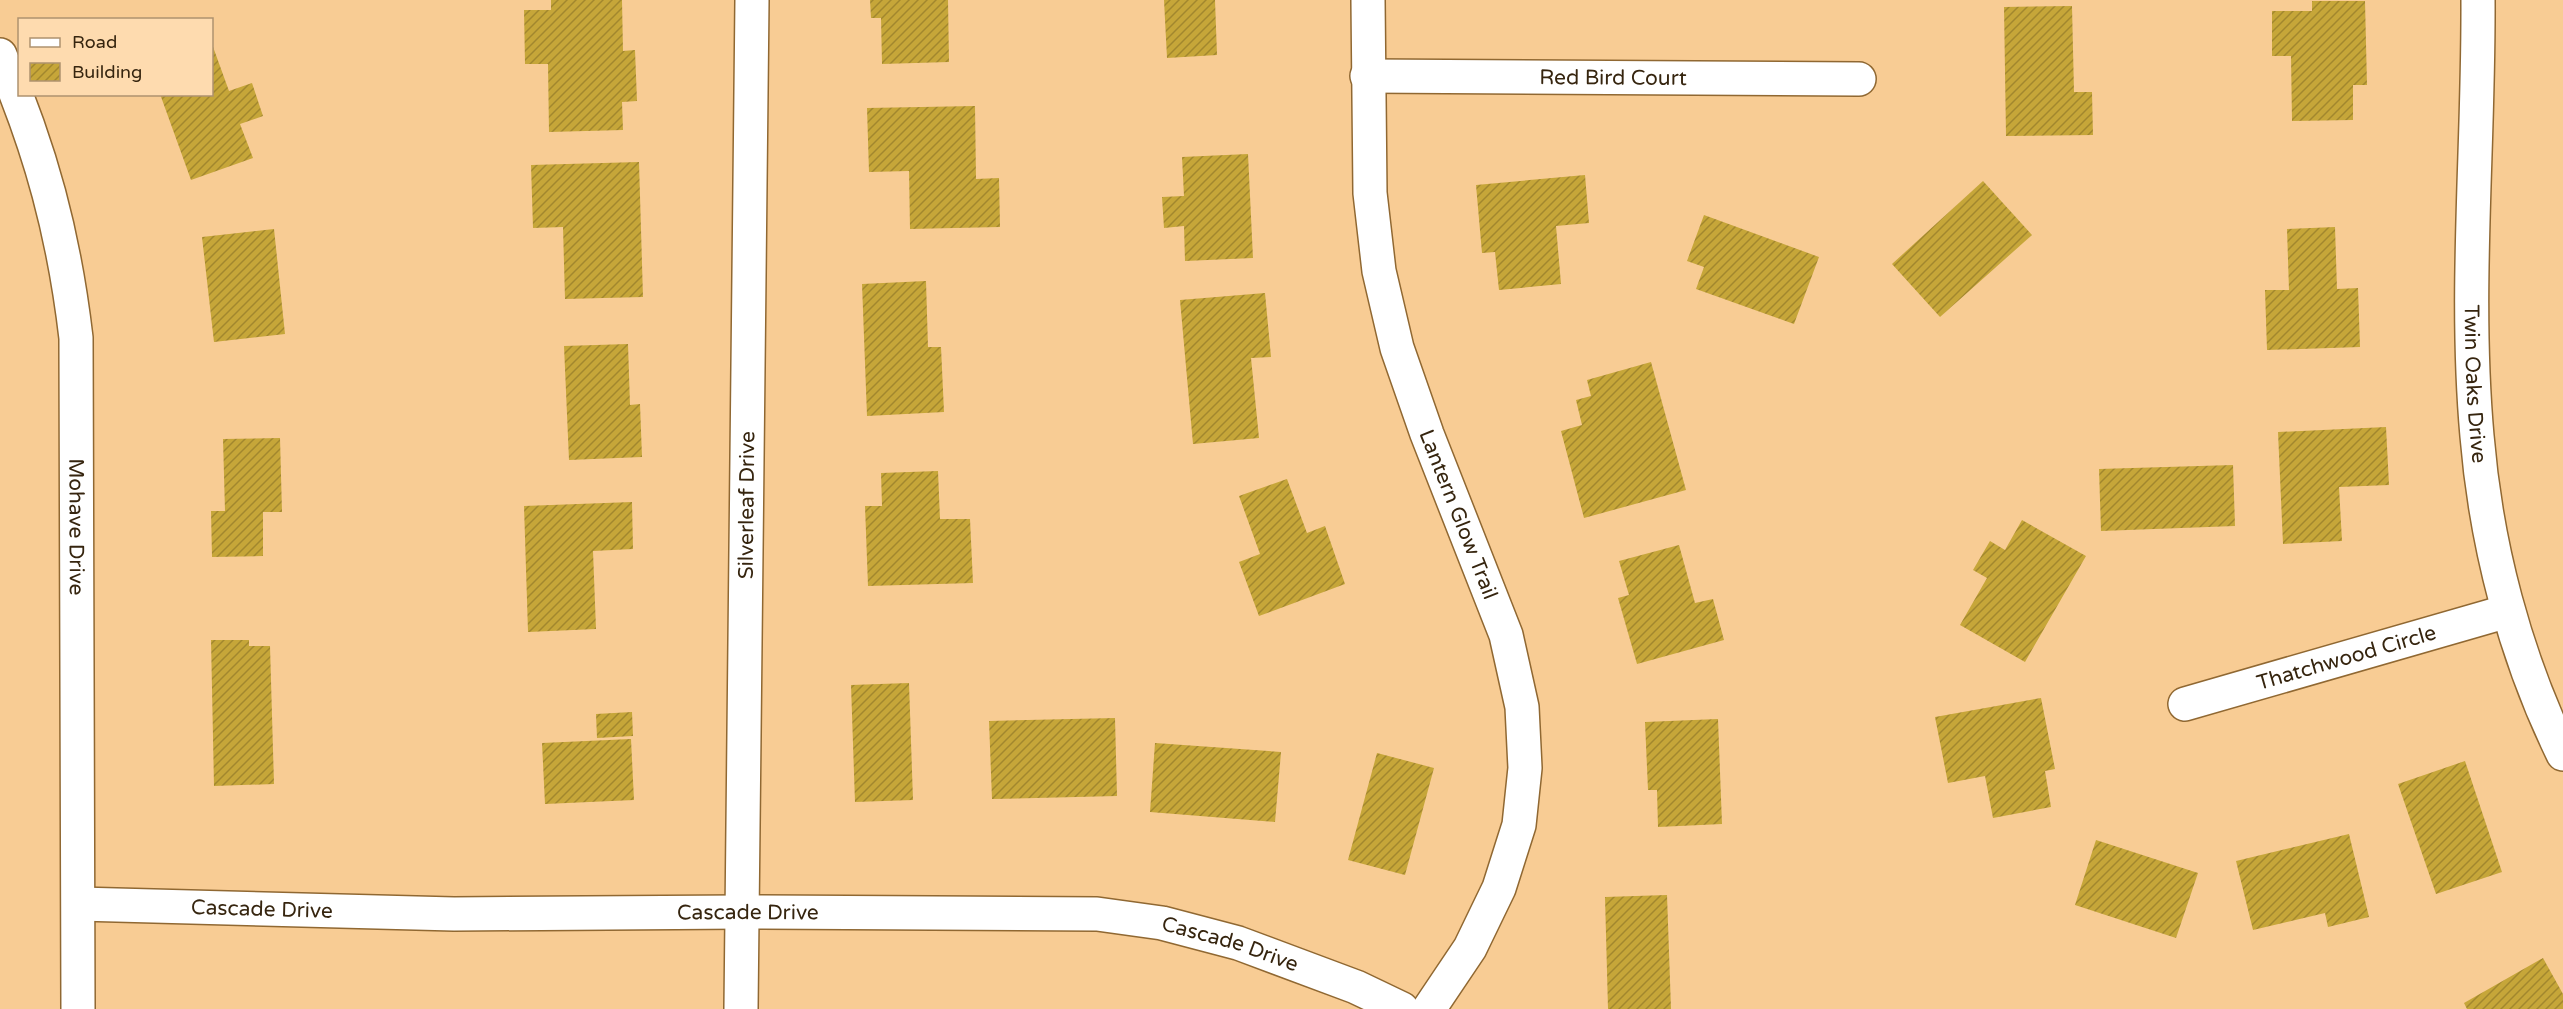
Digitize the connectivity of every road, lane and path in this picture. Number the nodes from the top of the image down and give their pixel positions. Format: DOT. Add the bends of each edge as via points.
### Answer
graph roads {
  1 [pos="752,0"];
  2 [pos="1368,0"];
  3 [pos="2478,0"];
  4 [pos="0,55"];
  5 [pos="1367,76"];
  6 [pos="1859,79"];
  7 [pos="2508,611"];
  8 [pos="2185,704"];
  9 [pos="2563,754"];
  10 [pos="79,904"];
  11 [pos="742,912"];
  12 [pos="78,1009"];
  13 [pos="741,1009"];
  14 [pos="1402,1009"];
  15 [pos="1430,1009"];
  1 -- 11 [label="street, Silverleaf Drive"];
  2 -- 5 [label="street, Lantern Glow Trail"];
  3 -- 7 [label="street, Twin Oaks Drive" via="2472,285 2477,436 2488,525"];
  4 -- 10 [label="street, Mohave Drive" via="40,156 56,215 76,338"];
  5 -- 6 [label="street, Red Bird Court"];
  5 -- 15 [label="street, Lantern Glow Trail" via="1370,193 1379,271 1396,348 1506,634 1522,707 1525,768 1519,825 1498,888 1470,948"];
  7 -- 8 [label="street, Thatchwood Circle"];
  7 -- 9 [label="street, Twin Oaks Drive" via="2548,724"];
  10 -- 11 [label="street, Cascade Drive" via="454,914"];
  10 -- 12 [label="street, Mohave Drive"];
  11 -- 13 [label="street, Silverleaf Drive"];
  11 -- 14 [label="street, Cascade Drive" via="1097,914 1152,922 1238,943 1356,987"];
}
